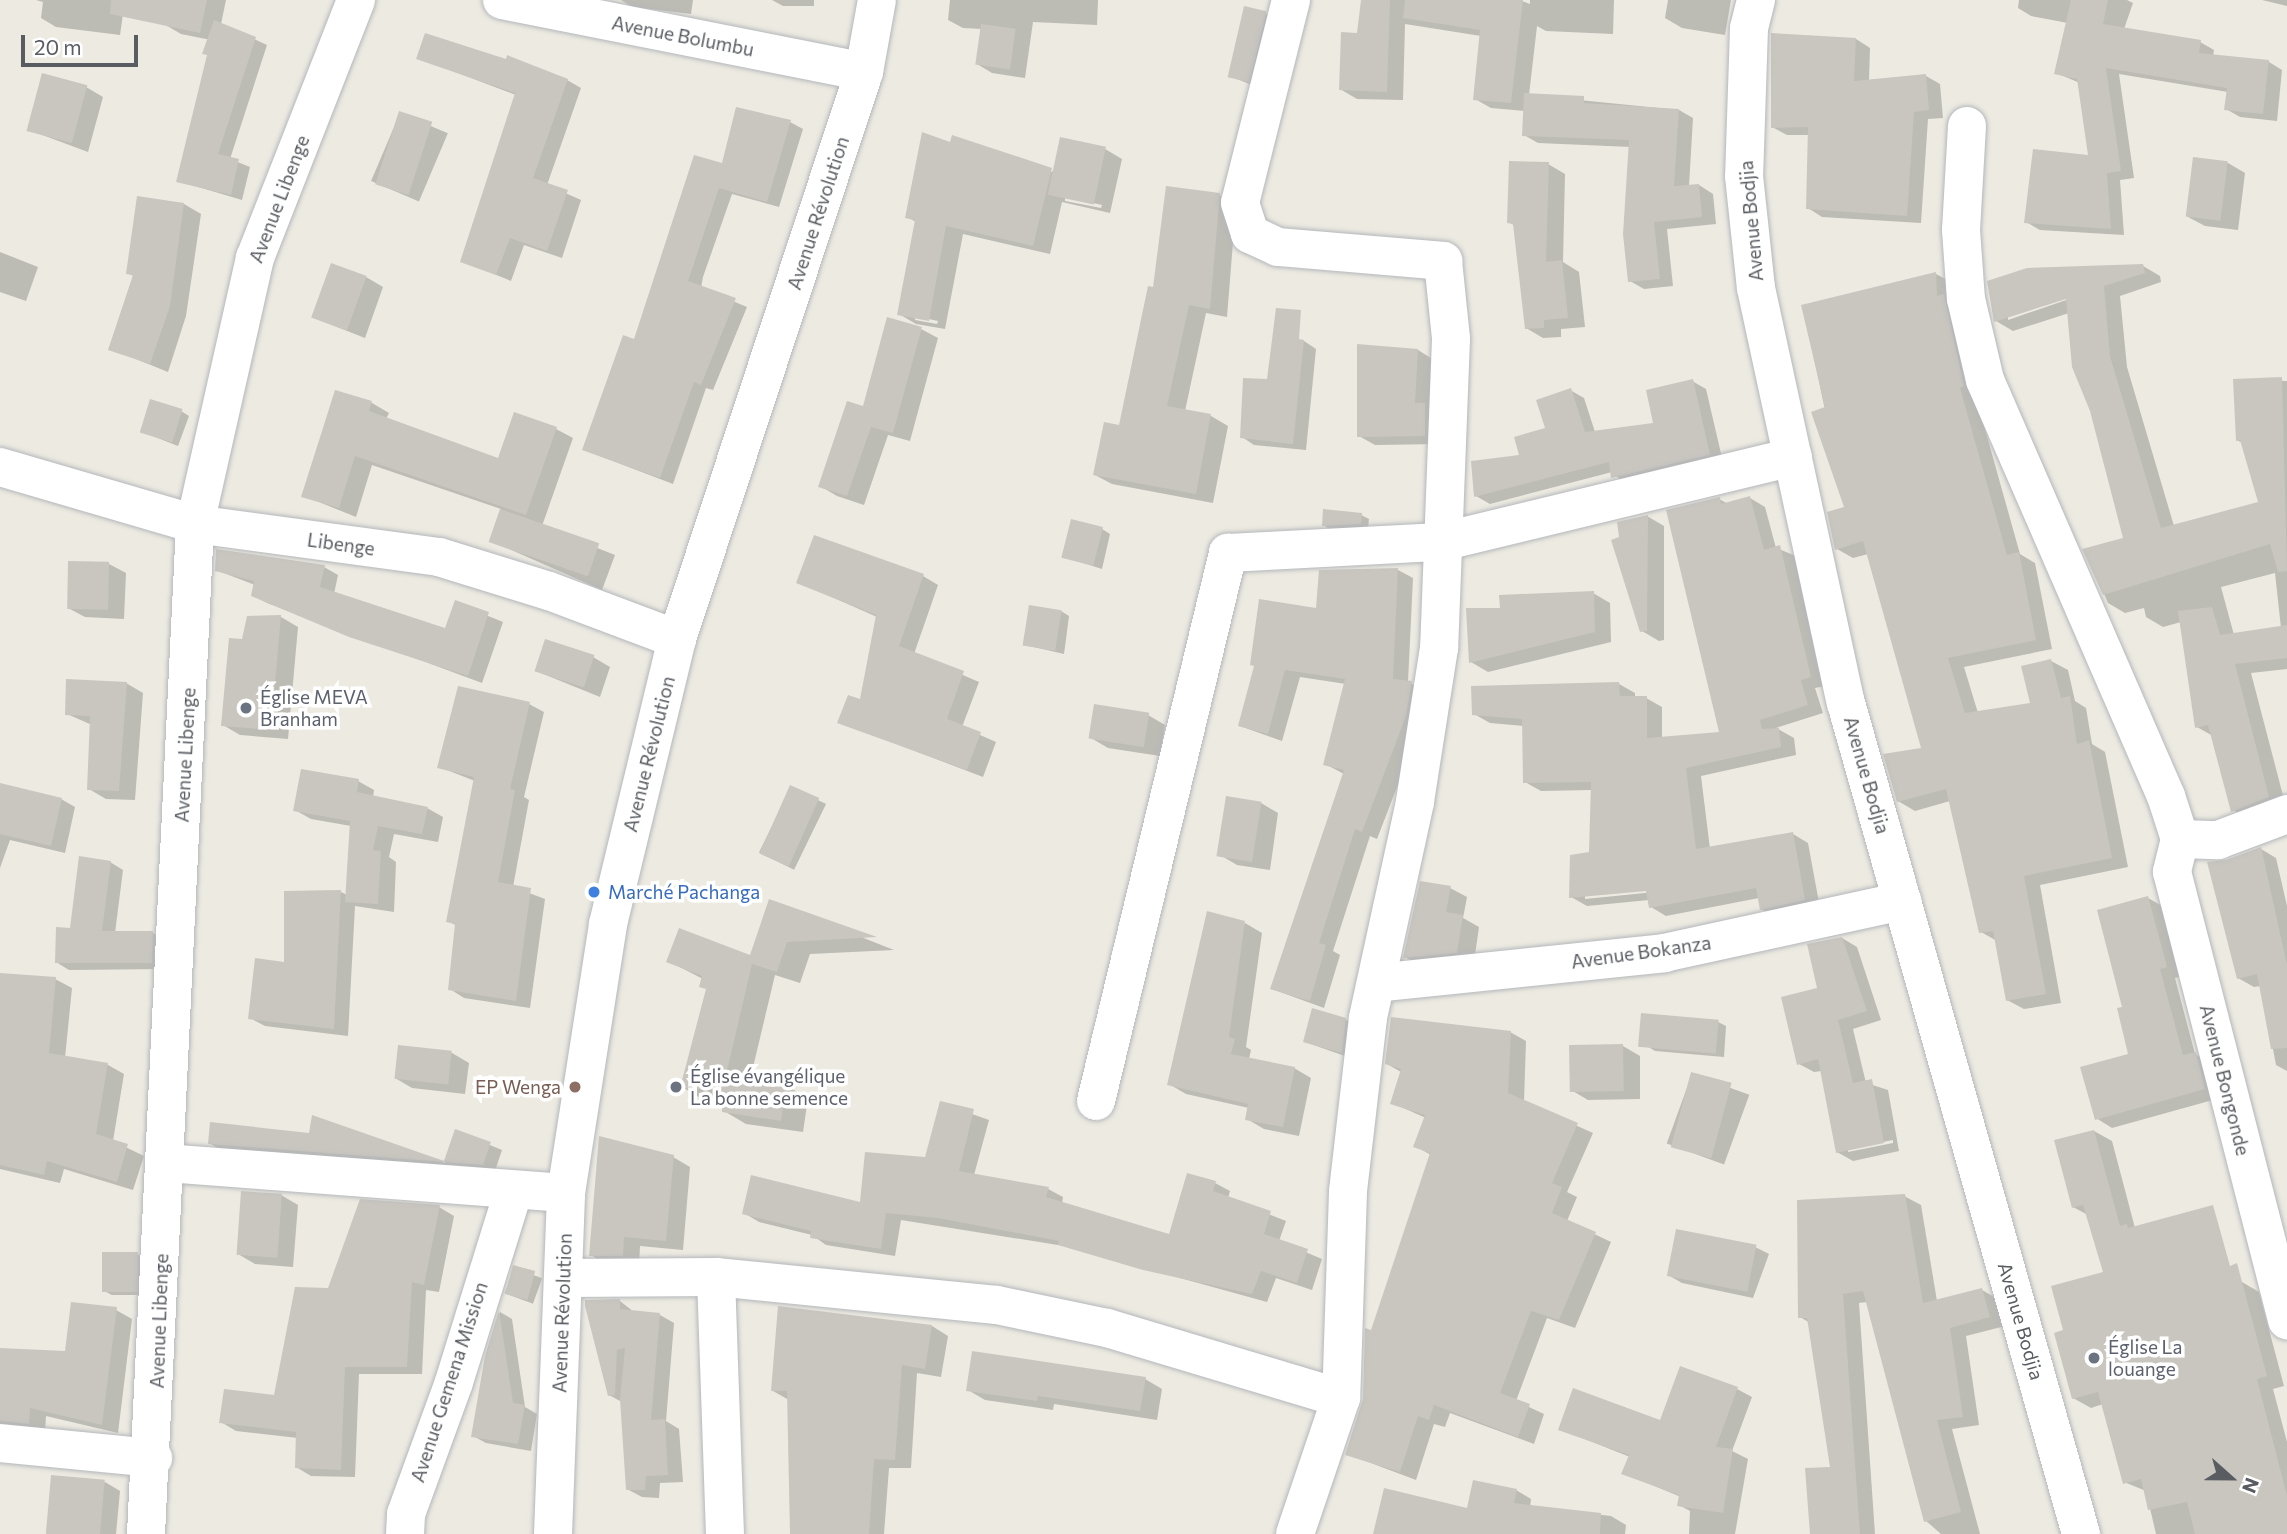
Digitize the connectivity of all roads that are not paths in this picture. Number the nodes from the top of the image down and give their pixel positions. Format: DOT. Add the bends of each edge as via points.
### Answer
graph roads {
  1 [pos="356,0"];
  2 [pos="502,0"];
  3 [pos="877,0"];
  4 [pos="1291,0"];
  5 [pos="1756,0"];
  6 [pos="864,72"];
  7 [pos="1967,126"];
  8 [pos="1793,457"];
  9 [pos="0,467"];
  10 [pos="195,524"];
  11 [pos="1441,542"];
  12 [pos="677,639"];
  13 [pos="2287,814"];
  14 [pos="2180,839"];
  15 [pos="1902,901"];
  16 [pos="1376,983"];
  17 [pos="1096,1101"];
  18 [pos="166,1163"];
  19 [pos="513,1192"];
  20 [pos="566,1193"];
  21 [pos="716,1277"];
  22 [pos="563,1278"];
  23 [pos="2287,1321"];
  24 [pos="1341,1398"];
  25 [pos="0,1443"];
  26 [pos="153,1458"];
  27 [pos="146,1534"];
  28 [pos="405,1534"];
  29 [pos="553,1534"];
  30 [pos="724,1534"];
  31 [pos="1295,1534"];
  32 [pos="2081,1534"];
  1 -- 10 [label="street, Avenue Libenge" via="255,258"];
  2 -- 6 [label="street, Avenue Bolumbu"];
  3 -- 6 [label="street, Avenue Révolution"];
  4 -- 11 [label="street" via="1240,203 1250,234 1278,247 1443,261 1451,339"];
  5 -- 8 [label="street, Avenue Bodjia" via="1749,28 1744,176 1756,288"];
  6 -- 12 [label="street, Avenue Révolution"];
  7 -- 14 [label="street" via="1961,230 1964,271 1985,380 2166,796"];
  8 -- 11 [label="street"];
  8 -- 15 [label="street, Avenue Bodjia" via="1846,703"];
  9 -- 10 [label="street, Libenge"];
  10 -- 12 [label="street, Libenge" via="439,556"];
  10 -- 18 [label="street, Avenue Libenge"];
  11 -- 16 [label="street" via="1438,648 1415,802"];
  11 -- 17 [label="street" via="1228,553"];
  12 -- 20 [label="street, Avenue Révolution" via="608,925"];
  13 -- 14 [label="street" via="2218,840"];
  14 -- 23 [label="street, Avenue Bongonde" via="2172,872"];
  15 -- 16 [label="street, Avenue Bokanza" via="1664,953"];
  15 -- 32 [label="street, Avenue Bodjia"];
  16 -- 24 [label="street" via="1348,1192 1347,1333"];
  18 -- 19 [label="street"];
  18 -- 26 [label="street, Avenue Libenge"];
  19 -- 20 [label="street"];
  19 -- 28 [label="street, Avenue Gemena Mission" via="454,1382 409,1503"];
  20 -- 22 [label="street, Avenue Révolution"];
  21 -- 22 [label="street"];
  21 -- 24 [label="street" via="997,1305 1107,1328"];
  21 -- 30 [label="street"];
  22 -- 29 [label="street, Avenue Révolution"];
  24 -- 31 [label="street"];
  25 -- 26 [label="street"];
  26 -- 27 [label="street, Avenue Libenge"];
}
